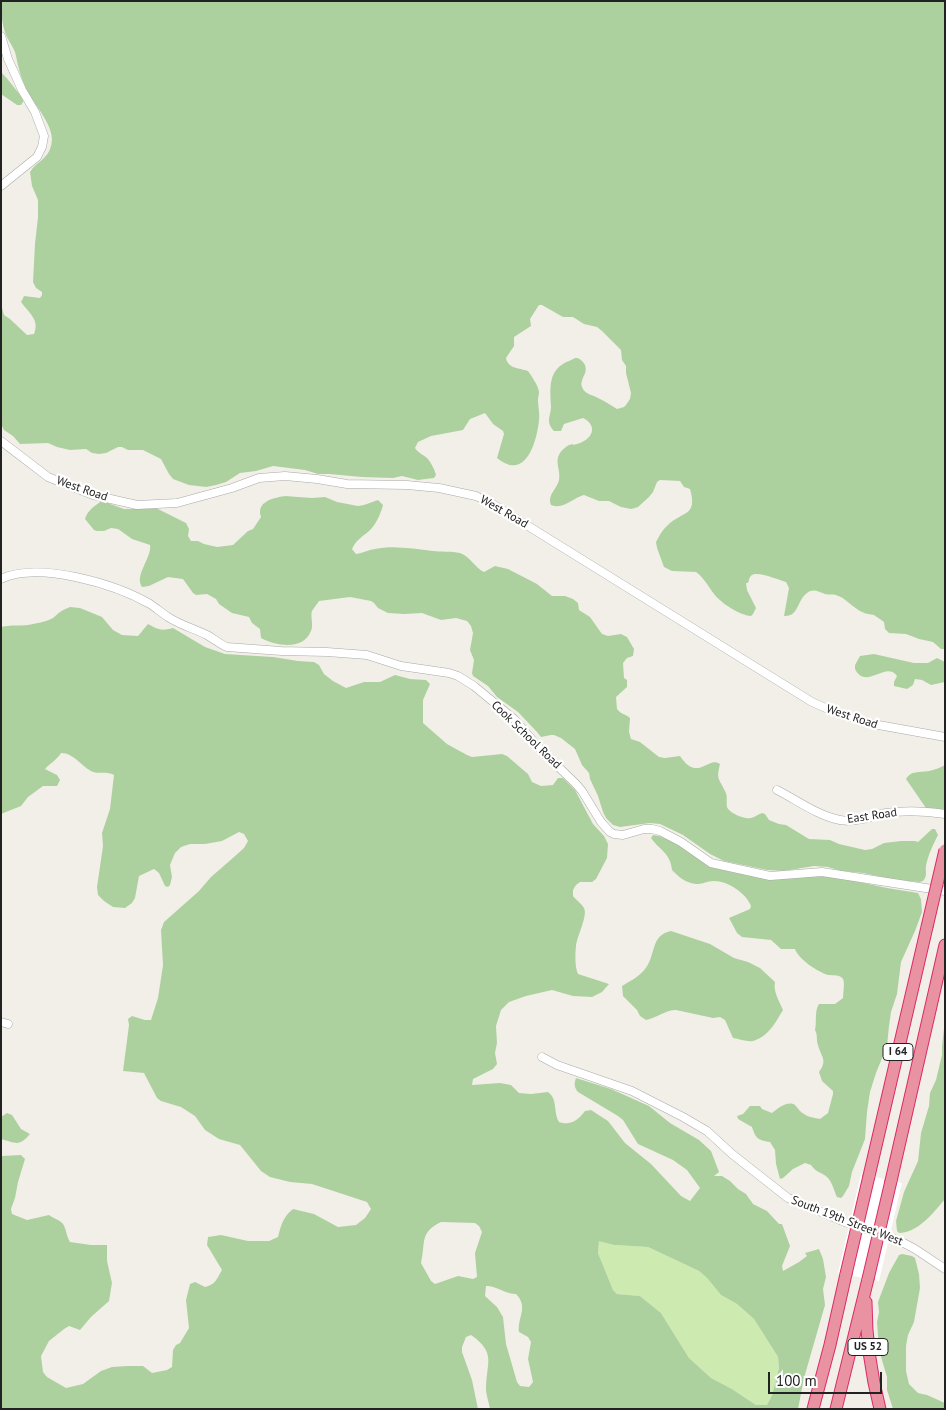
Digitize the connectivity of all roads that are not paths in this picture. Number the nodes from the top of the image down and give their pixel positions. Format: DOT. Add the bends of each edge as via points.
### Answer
graph roads {
  1 [pos="1,36"];
  2 [pos="1,186"];
  3 [pos="2,441"];
  4 [pos="1,579"];
  5 [pos="945,737"];
  6 [pos="777,790"];
  7 [pos="945,814"];
  8 [pos="945,850"];
  9 [pos="945,891"];
  10 [pos="945,945"];
  11 [pos="542,1057"];
  12 [pos="945,1269"];
  13 [pos="867,1281"];
  14 [pos="813,1409"];
  15 [pos="836,1409"];
  16 [pos="880,1409"];
  1 -- 2 [label="street" via="8,59 44,136 37,157"];
  3 -- 5 [label="street, West Road" via="48,477 93,495 137,505 177,503 259,478 285,476 347,484 407,485 476,496 711,638 800,696 824,708 873,724"];
  4 -- 9 [label="street, Cook School Road" via="8,575 37,572 102,584 137,597 177,622 227,646 367,655 401,666 449,673 474,686 514,719 576,784 606,829 614,834 628,835 652,829 681,842 711,863 770,876 822,872"];
  6 -- 7 [label="street, East Road" via="817,812 843,821 901,812"];
  8 -- 14 [label="highway, I 64, bridge"];
  10 -- 13 [label="highway, I 64, bridge"];
  11 -- 12 [label="street, South 19th Street West" via="632,1091 683,1117 707,1131 788,1198 900,1241"];
  13 -- 15 [label="highway, I 64"];
  13 -- 16 [label="highway, US 52" via="869,1352"];
}
